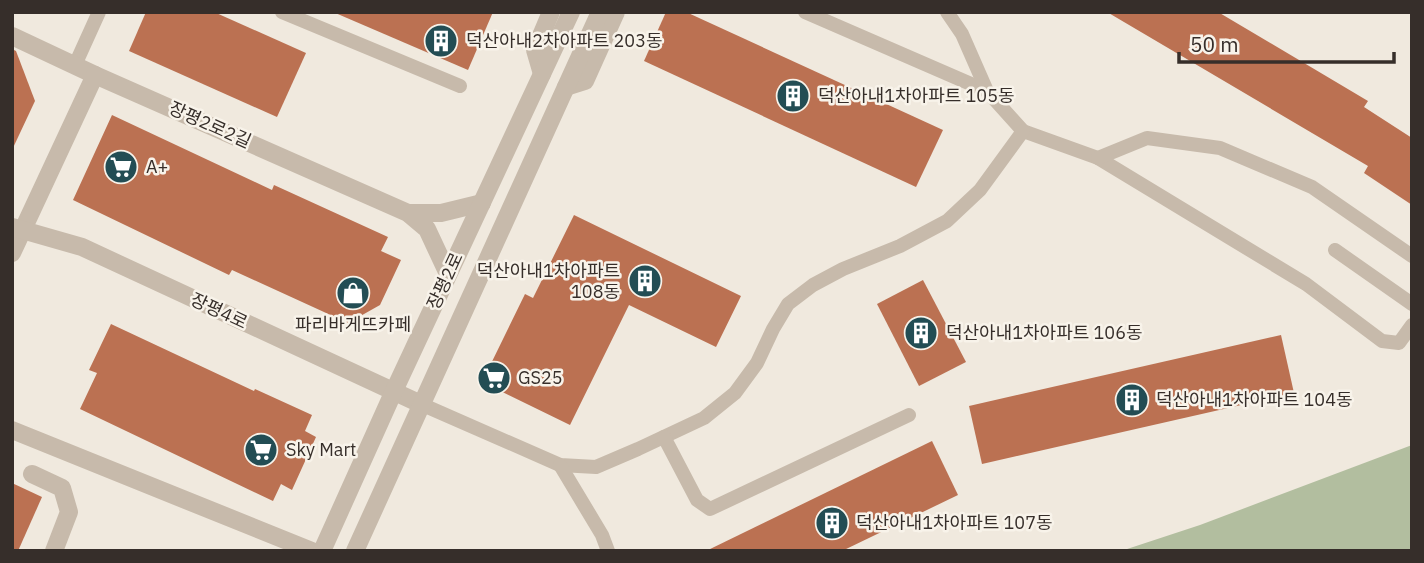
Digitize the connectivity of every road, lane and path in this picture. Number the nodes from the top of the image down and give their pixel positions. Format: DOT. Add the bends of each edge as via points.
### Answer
graph roads {
  1 [pos="99,12"];
  2 [pos="282,12"];
  3 [pos="551,12"];
  4 [pos="571,12"];
  5 [pos="600,12"];
  6 [pos="616,12"];
  7 [pos="805,12"];
  8 [pos="947,12"];
  9 [pos="12,36"];
  10 [pos="75,65"];
  11 [pos="542,74"];
  12 [pos="95,75"];
  13 [pos="460,86"];
  14 [pos="566,87"];
  15 [pos="987,91"];
  16 [pos="1023,131"];
  17 [pos="1098,158"];
  18 [pos="482,203"];
  19 [pos="408,213"];
  20 [pos="17,229"];
  21 [pos="1335,250"];
  22 [pos="12,253"];
  23 [pos="1412,256"];
  24 [pos="448,274"];
  25 [pos="1412,304"];
  26 [pos="1412,326"];
  27 [pos="393,393"];
  28 [pos="423,405"];
  29 [pos="909,415"];
  30 [pos="12,430"];
  31 [pos="664,437"];
  32 [pos="560,465"];
  33 [pos="32,474"];
  34 [pos="54,551"];
  35 [pos="312,551"];
  36 [pos="323,551"];
  37 [pos="355,551"];
  38 [pos="608,551"];
  1 -- 10 [label="lane"];
  2 -- 13 [label="lane"];
  3 -- 11 [label="street" via="535,50"];
  4 -- 11 [label="street, 장평2로"];
  5 -- 14 [label="street, 장평2로"];
  6 -- 14 [label="street" via="585,81"];
  7 -- 15 [label="lane"];
  8 -- 15 [label="lane"];
  9 -- 10 [label="street, 장평2로2길"];
  10 -- 12 [label="street, 장평2로2길"];
  11 -- 18 [label="street, 장평2로"];
  12 -- 19 [label="street, 장평2로2길"];
  12 -- 20 [label="street"];
  14 -- 28 [label="street, 장평2로"];
  15 -- 16 [label="lane"];
  16 -- 17 [label="lane"];
  16 -- 31 [label="lane" via="980,190 947,221 843,269 788,304 757,363 735,393 704,418"];
  17 -- 23 [label="lane" via="1147,138 1220,148 1311,187"];
  17 -- 26 [label="lane" via="1306,284 1382,341 1399,343"];
  18 -- 19 [label="street" via="441,213"];
  18 -- 24 [label="street, 장평2로"];
  19 -- 24 [label="street" via="427,229"];
  20 -- 22 [label="street"];
  20 -- 27 [label="street, 장평4로" via="82,247"];
  21 -- 25 [label="lane"];
  24 -- 27 [label="street, 장평2로"];
  27 -- 28 [label="street, 장평4로"];
  27 -- 36 [label="street, 장평2로"];
  28 -- 32 [label="lane"];
  28 -- 37 [label="street, 장평2로"];
  29 -- 31 [label="lane" via="710,509 697,499"];
  30 -- 35 [label="street"];
  31 -- 32 [label="lane" via="596,467"];
  32 -- 38 [label="lane"];
  33 -- 34 [label="street" via="62,488 69,512"];
}
